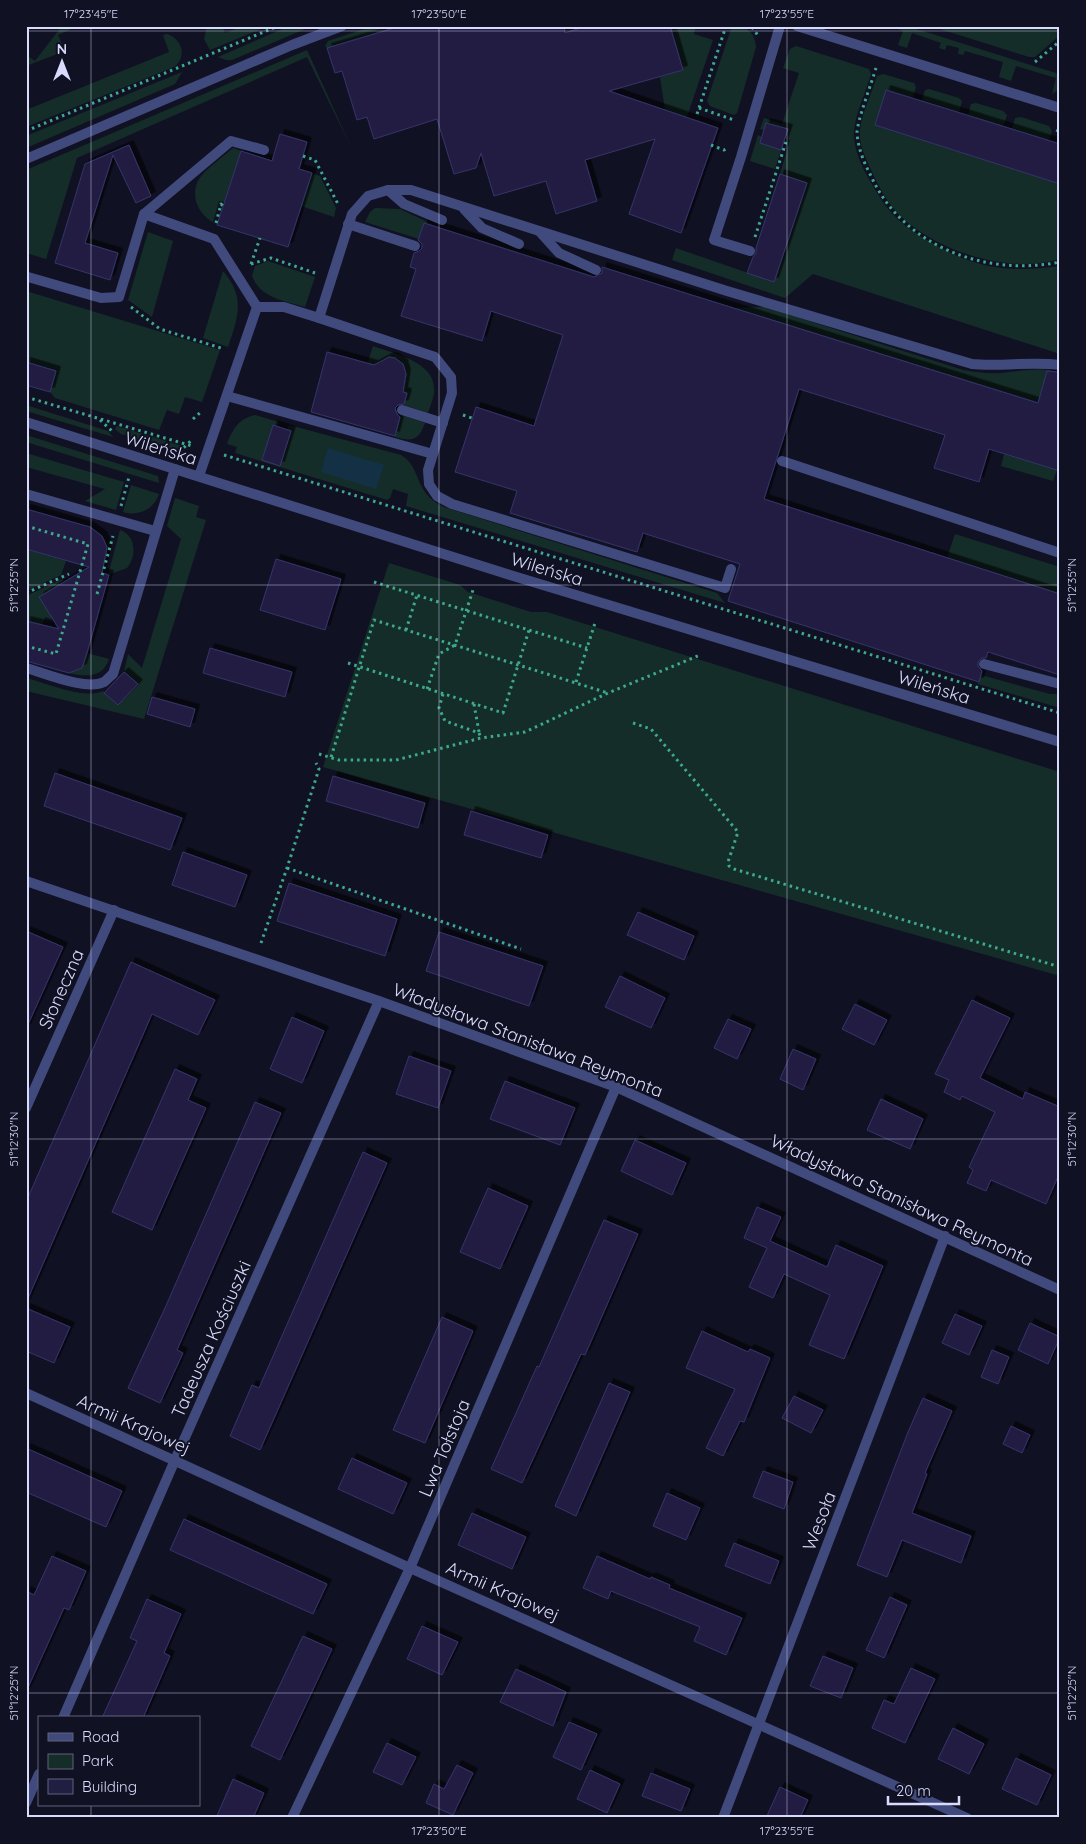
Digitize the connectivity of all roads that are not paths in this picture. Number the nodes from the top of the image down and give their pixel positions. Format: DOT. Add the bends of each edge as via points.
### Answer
graph roads {
  1 [pos="342,26"];
  2 [pos="780,26"];
  3 [pos="797,26"];
  4 [pos="1060,108"];
  5 [pos="264,150"];
  6 [pos="26,159"];
  7 [pos="388,190"];
  8 [pos="462,207"];
  9 [pos="144,214"];
  10 [pos="442,220"];
  11 [pos="348,224"];
  12 [pos="539,231"];
  13 [pos="519,244"];
  14 [pos="415,246"];
  15 [pos="750,252"];
  16 [pos="596,270"];
  17 [pos="28,277"];
  18 [pos="257,306"];
  19 [pos="318,318"];
  20 [pos="1060,365"];
  21 [pos="227,396"];
  22 [pos="402,410"];
  23 [pos="26,422"];
  24 [pos="443,423"];
  25 [pos="433,454"];
  26 [pos="782,461"];
  27 [pos="175,469"];
  28 [pos="199,476"];
  29 [pos="26,494"];
  30 [pos="155,531"];
  31 [pos="1060,553"];
  32 [pos="731,570"];
  33 [pos="984,664"];
  34 [pos="26,668"];
  35 [pos="1060,684"];
  36 [pos="1060,742"];
  37 [pos="26,881"];
  38 [pos="114,910"];
  39 [pos="379,1001"];
  40 [pos="616,1087"];
  41 [pos="26,1108"];
  42 [pos="945,1236"];
  43 [pos="1060,1290"];
  44 [pos="26,1393"];
  45 [pos="175,1460"];
  46 [pos="410,1568"];
  47 [pos="64,1716"];
  48 [pos="759,1724"];
  49 [pos="38,1776"];
  50 [pos="26,1802"];
  51 [pos="292,1818"];
  52 [pos="723,1818"];
  53 [pos="967,1818"];
  1 -- 6 [label="street"];
  2 -- 15 [label="street" via="714,240"];
  3 -- 4 [label="street"];
  5 -- 9 [label="street" via="231,141"];
  7 -- 8 [label="street" via="411,190"];
  7 -- 10 [label="street" via="404,204"];
  7 -- 11 [label="street" via="368,196 352,214"];
  8 -- 12 [label="street"];
  8 -- 13 [label="street" via="482,228"];
  9 -- 17 [label="street" via="119,297 100,298"];
  9 -- 18 [label="street" via="214,239"];
  11 -- 14 [label="street"];
  11 -- 19 [label="street"];
  12 -- 16 [label="street" via="559,253"];
  12 -- 20 [label="street" via="972,364"];
  18 -- 19 [label="street" via="284,307"];
  18 -- 21 [label="street"];
  19 -- 24 [label="street" via="435,357 451,377 452,393"];
  21 -- 25 [label="street"];
  21 -- 28 [label="street"];
  22 -- 24 [label="street"];
  23 -- 27 [label="street, Wileńska"];
  24 -- 25 [label="street"];
  25 -- 32 [label="street" via="428,470 429,484 437,496 452,504 725,588"];
  26 -- 31 [label="street"];
  27 -- 28 [label="street, Wileńska"];
  27 -- 30 [label="street"];
  28 -- 36 [label="street, Wileńska" via="510,575"];
  29 -- 30 [label="street"];
  30 -- 34 [label="street" via="112,674 103,682 90,685"];
  33 -- 35 [label="street"];
  37 -- 38 [label="street, Władysława Stanisława Reymonta"];
  38 -- 39 [label="street, Władysława Stanisława Reymonta"];
  38 -- 41 [label="street, Słoneczna"];
  39 -- 40 [label="street, Władysława Stanisława Reymonta"];
  39 -- 45 [label="street, Tadeusza Kościuszki"];
  40 -- 42 [label="street, Władysława Stanisława Reymonta"];
  40 -- 46 [label="street, Lwa Tołstoja"];
  42 -- 43 [label="street, Władysława Stanisława Reymonta"];
  42 -- 48 [label="street, Wesoła"];
  44 -- 45 [label="street, Armii Krajowej"];
  45 -- 46 [label="street, Armii Krajowej"];
  45 -- 47 [label="street, Tadeusza Kościuszki"];
  46 -- 48 [label="street, Armii Krajowej"];
  46 -- 51 [label="street, Lwa Tołstoja"];
  48 -- 52 [label="street, Wesoła"];
  48 -- 53 [label="street, Armii Krajowej"];
  49 -- 50 [label="street"];
}
